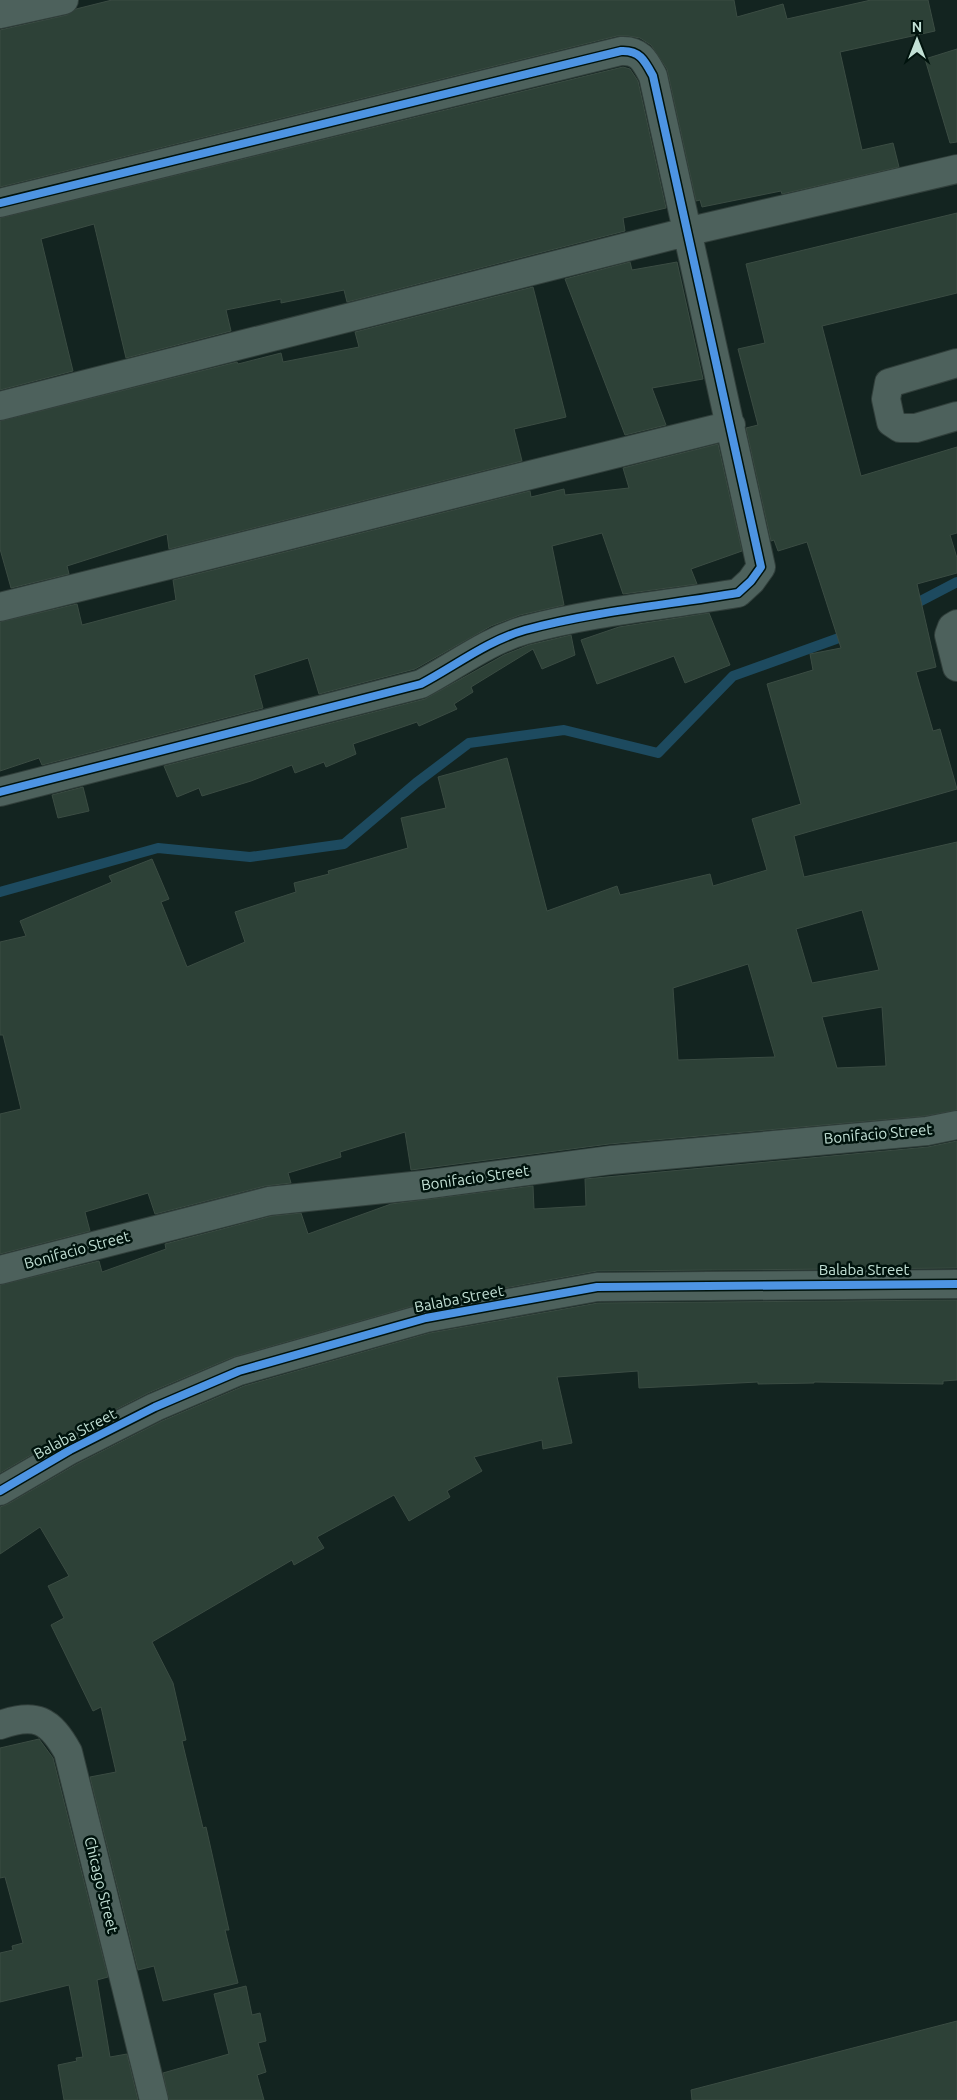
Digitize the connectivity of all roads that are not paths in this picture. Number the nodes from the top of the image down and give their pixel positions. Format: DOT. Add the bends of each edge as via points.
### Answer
graph roads {
  1 [pos="64,0"];
  2 [pos="0,14"];
  3 [pos="957,169"];
  4 [pos="0,203"];
  5 [pos="686,232"];
  6 [pos="957,363"];
  7 [pos="0,406"];
  8 [pos="957,416"];
  9 [pos="731,425"];
  10 [pos="0,607"];
  11 [pos="957,624"];
  12 [pos="957,667"];
  13 [pos="0,792"];
  14 [pos="957,1125"];
  15 [pos="0,1270"];
  16 [pos="957,1284"];
  17 [pos="0,1491"];
  18 [pos="0,1725"];
  19 [pos="154,2100"];
  1 -- 2 [label="street"];
  3 -- 5 [label="street"];
  4 -- 5 [label="street" via="630,51 641,55 653,76"];
  5 -- 7 [label="street"];
  5 -- 9 [label="street"];
  6 -- 8 [label="street" via="889,383 886,399 891,422 900,428 916,428"];
  9 -- 10 [label="street"];
  9 -- 13 [label="street" via="761,567 738,593 524,630 473,653 420,684"];
  11 -- 12 [label="street" via="949,634"];
  14 -- 15 [label="street, Bonifacio Street" via="927,1131 611,1160 269,1202"];
  16 -- 17 [label="street, Balaba Street" via="597,1287 426,1318 239,1371 155,1407 70,1450"];
  18 -- 19 [label="street, Chicago Street" via="25,1718 38,1721 57,1733 68,1752"];
}
